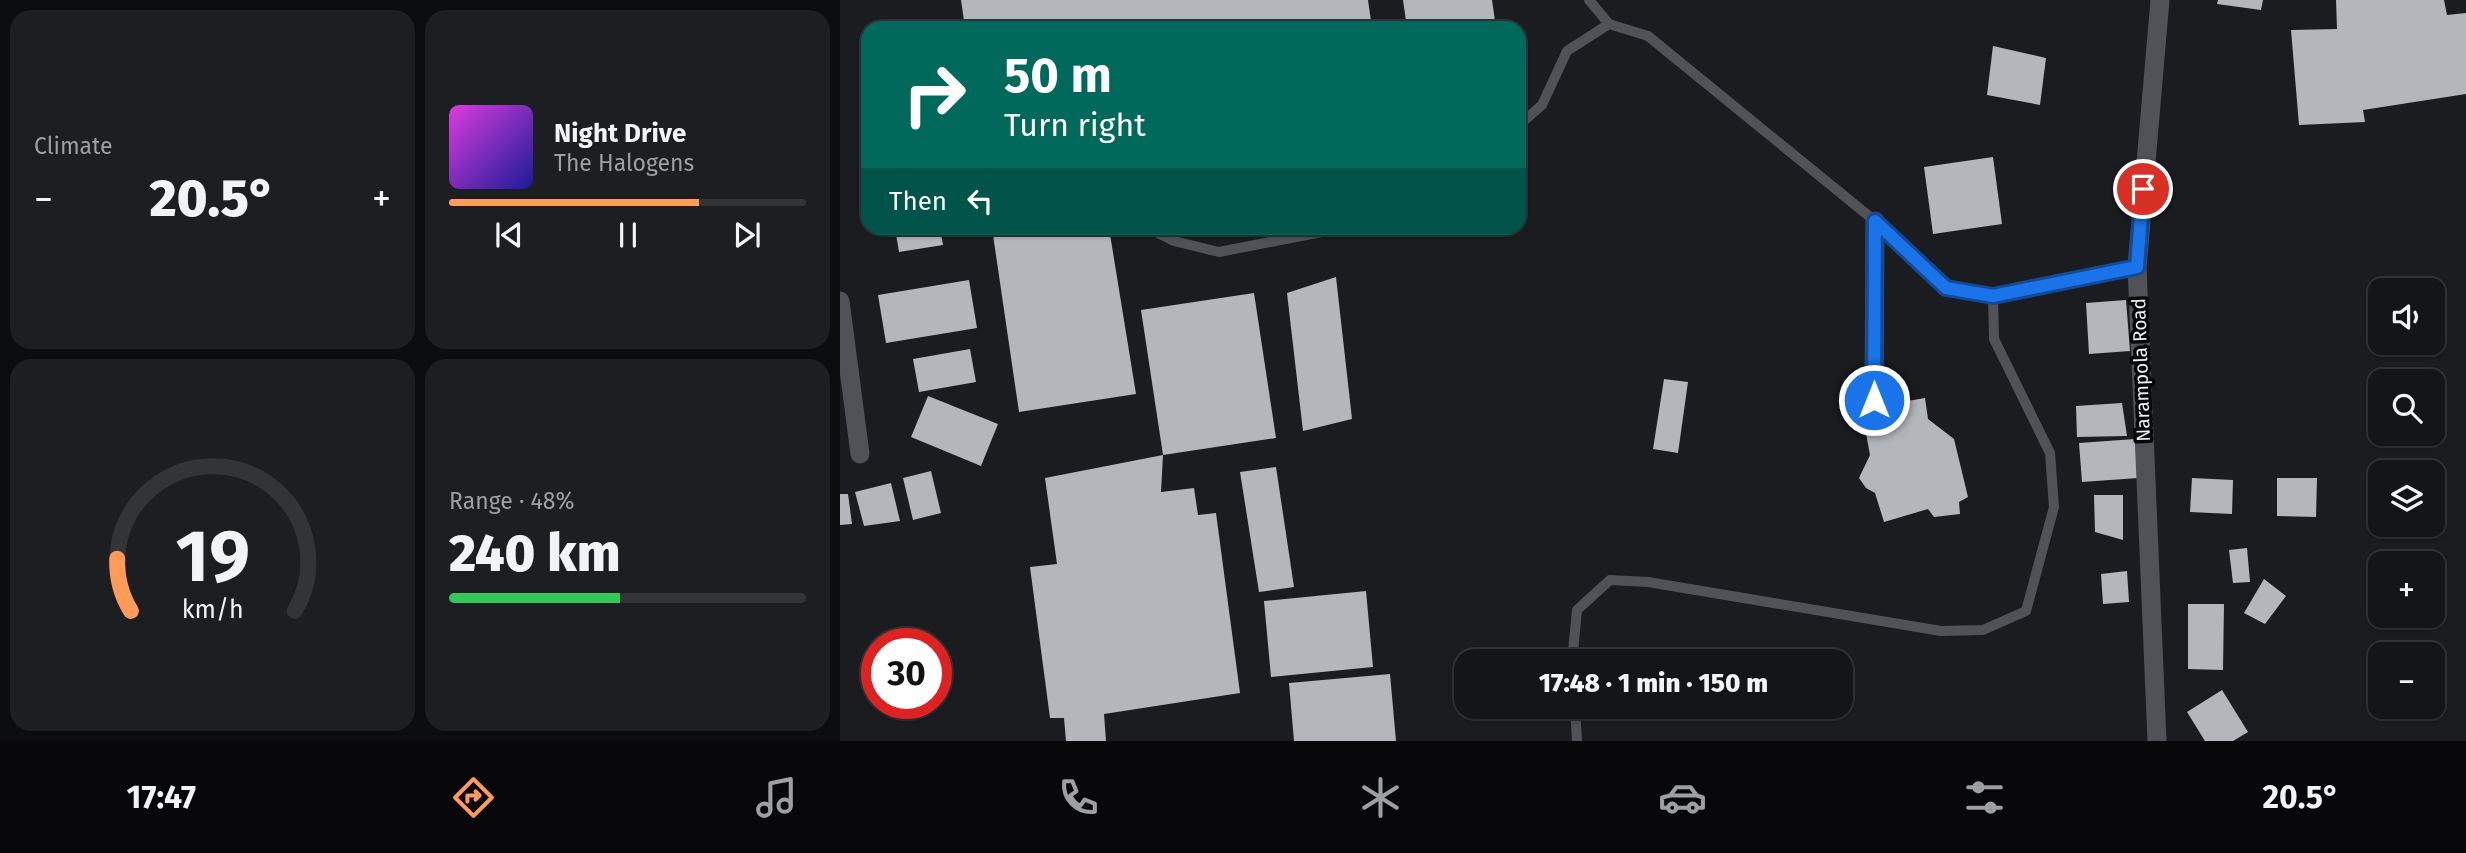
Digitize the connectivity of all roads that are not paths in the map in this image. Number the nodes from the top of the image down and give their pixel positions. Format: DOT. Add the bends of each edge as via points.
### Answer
graph roads {
  1 [pos="1589,0"];
  2 [pos="2160,0"];
  3 [pos="1609,24"];
  4 [pos="1526,119"];
  5 [pos="1875,221"];
  6 [pos="1162,235"];
  7 [pos="1306,235"];
  8 [pos="2137,267"];
  9 [pos="1993,296"];
  10 [pos="840,301"];
  11 [pos="1874,400"];
  12 [pos="860,454"];
  13 [pos="1573,649"];
  14 [pos="1576,719"];
  15 [pos="1577,741"];
  16 [pos="2157,741"];
  1 -- 3 [label="lane"];
  2 -- 8 [label="street, Narampola Road"];
  3 -- 4 [label="lane" via="1567,51 1542,105"];
  3 -- 5 [label="lane" via="1648,36"];
  5 -- 9 [label="lane" via="1946,288"];
  5 -- 11 [label="street"];
  6 -- 7 [label="lane" via="1219,252"];
  8 -- 9 [label="lane"];
  8 -- 16 [label="street, Narampola Road"];
  9 -- 13 [label="lane" via="1994,339 2050,453 2054,506 2026,611 1983,630 1941,631 1648,582 1610,580 1577,610"];
  10 -- 12 [label="street"];
  14 -- 15 [label="lane"];
}
